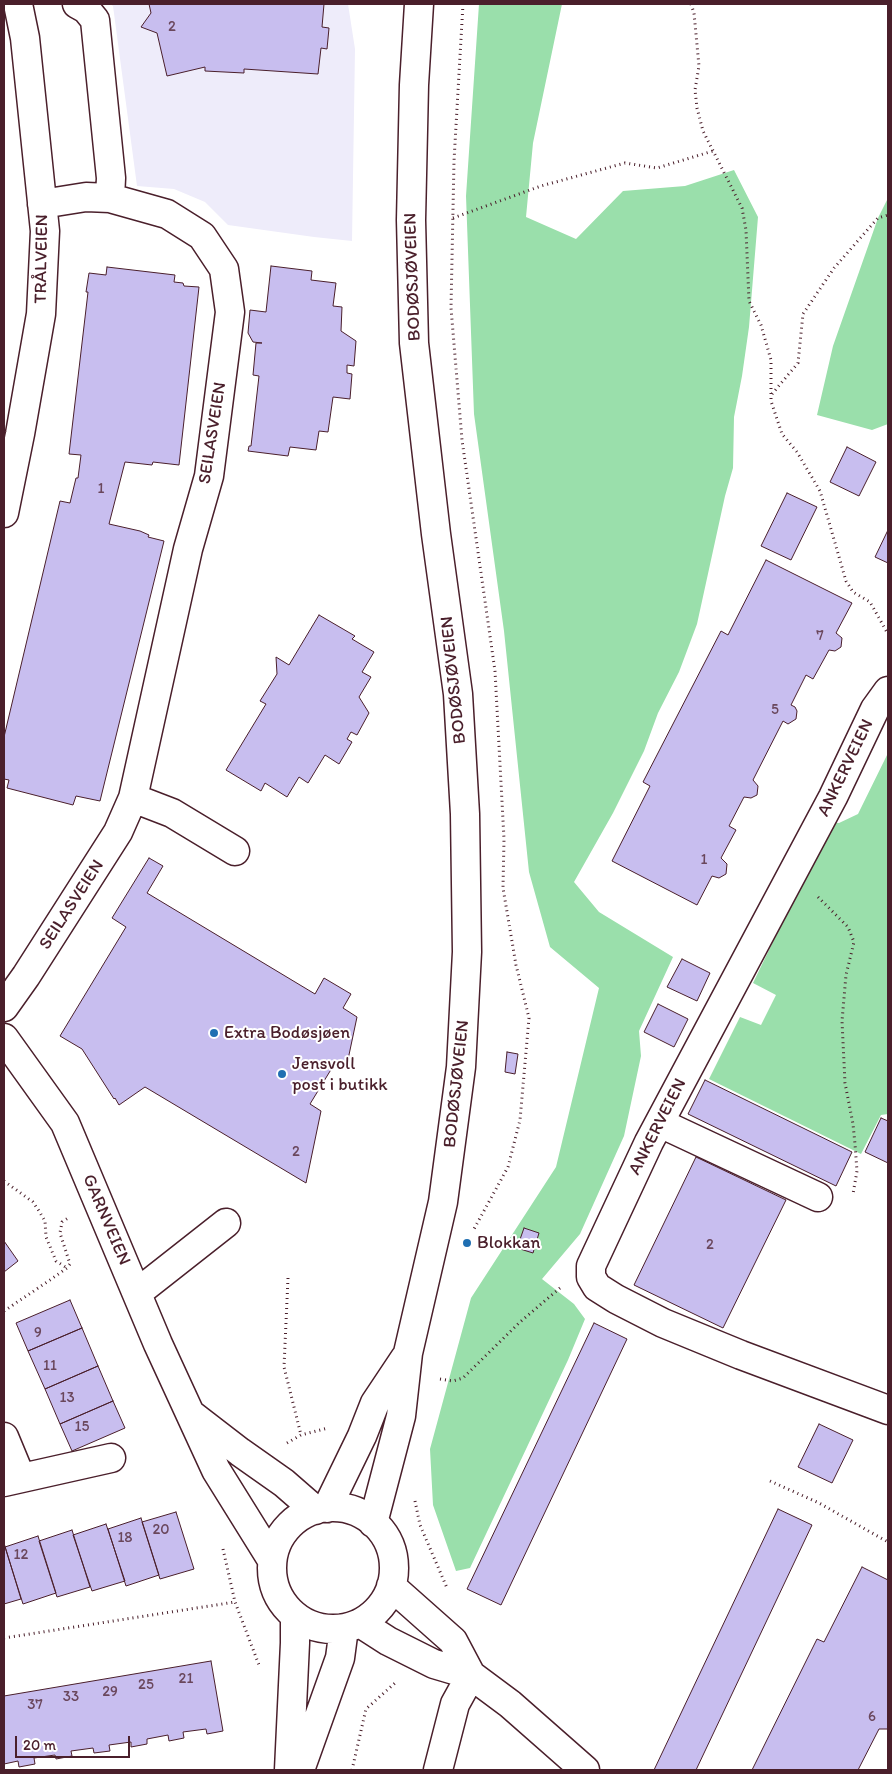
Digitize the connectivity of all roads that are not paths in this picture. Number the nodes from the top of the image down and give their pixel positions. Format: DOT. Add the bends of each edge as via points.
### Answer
graph roads {
  1 [pos="18,4"];
  2 [pos="77,4"];
  3 [pos="419,4"];
  4 [pos="110,198"];
  5 [pos="42,204"];
  6 [pos="4,513"];
  7 [pos="888,691"];
  8 [pos="132,798"];
  9 [pos="235,851"];
  10 [pos="4,1007"];
  11 [pos="4,1038"];
  12 [pos="660,1123"];
  13 [pos="818,1197"];
  14 [pos="226,1223"];
  15 [pos="137,1293"];
  16 [pos="408,1353"];
  17 [pos="888,1410"];
  18 [pos="189,1412"];
  19 [pos="4,1437"];
  20 [pos="111,1458"];
  21 [pos="12,1480"];
  22 [pos="321,1509"];
  23 [pos="373,1522"];
  24 [pos="272,1560"];
  25 [pos="391,1586"];
  26 [pos="295,1616"];
  27 [pos="352,1625"];
  28 [pos="471,1675"];
  29 [pos="580,1769"];
  30 [pos="288,1770"];
  31 [pos="300,1770"];
  32 [pos="438,1770"];
  1 -- 5 [label="street, TRÅLVEIEN" via="25,38"];
  2 -- 4 [label="street" via="95,20 111,178"];
  3 -- 16 [label="street, BODØSJØVEIEN" via="410,220 414,343 458,694 465,814 467,952 461,1067 443,1202"];
  4 -- 5 [label="street, SEILASVEIEN" via="86,197"];
  4 -- 8 [label="street, SEILASVEIEN" via="167,214 202,236 224,269 230,312 209,476 188,549"];
  5 -- 6 [label="street, TRÅLVEIEN" via="45,231 41,314"];
  7 -- 12 [label="street, ANKERVEIEN" via="875,710 833,797"];
  8 -- 9 [label="street" via="172,813"];
  8 -- 10 [label="street, SEILASVEIEN" via="118,832"];
  11 -- 15 [label="street, GARNVEIEN" via="65,1123"];
  12 -- 13 [label="street"];
  12 -- 17 [label="street, ANKERVEIEN" via="591,1266 591,1277 596,1287 663,1323"];
  14 -- 15 [label="street"];
  15 -- 18 [label="street, GARNVEIEN"];
  16 -- 22 [label="street, BODØSJØVEIEN" via="375,1403 362,1436"];
  16 -- 23 [label="street, BODØSJØVEIEN" via="401,1416"];
  18 -- 22 [label="street, GARNVEIEN"];
  18 -- 24 [label="street, GARNVEIEN" via="216,1470"];
  19 -- 21 [label="street"];
  20 -- 21 [label="street"];
  22 -- 23 [label="street" via="344,1508"];
  22 -- 24 [label="street" via="299,1517 286,1528"];
  23 -- 25 [label="street" via="391,1551"];
  24 -- 26 [label="street" via="273,1581 278,1594"];
  25 -- 27 [label="street" via="374,1613"];
  25 -- 28 [label="street" via="453,1641"];
  26 -- 27 [label="street" via="310,1625 327,1629"];
  26 -- 30 [label="street"];
  27 -- 28 [label="street" via="434,1664"];
  27 -- 31 [label="street"];
  28 -- 29 [label="street" via="510,1704"];
  28 -- 32 [label="street" via="455,1704"];
}
